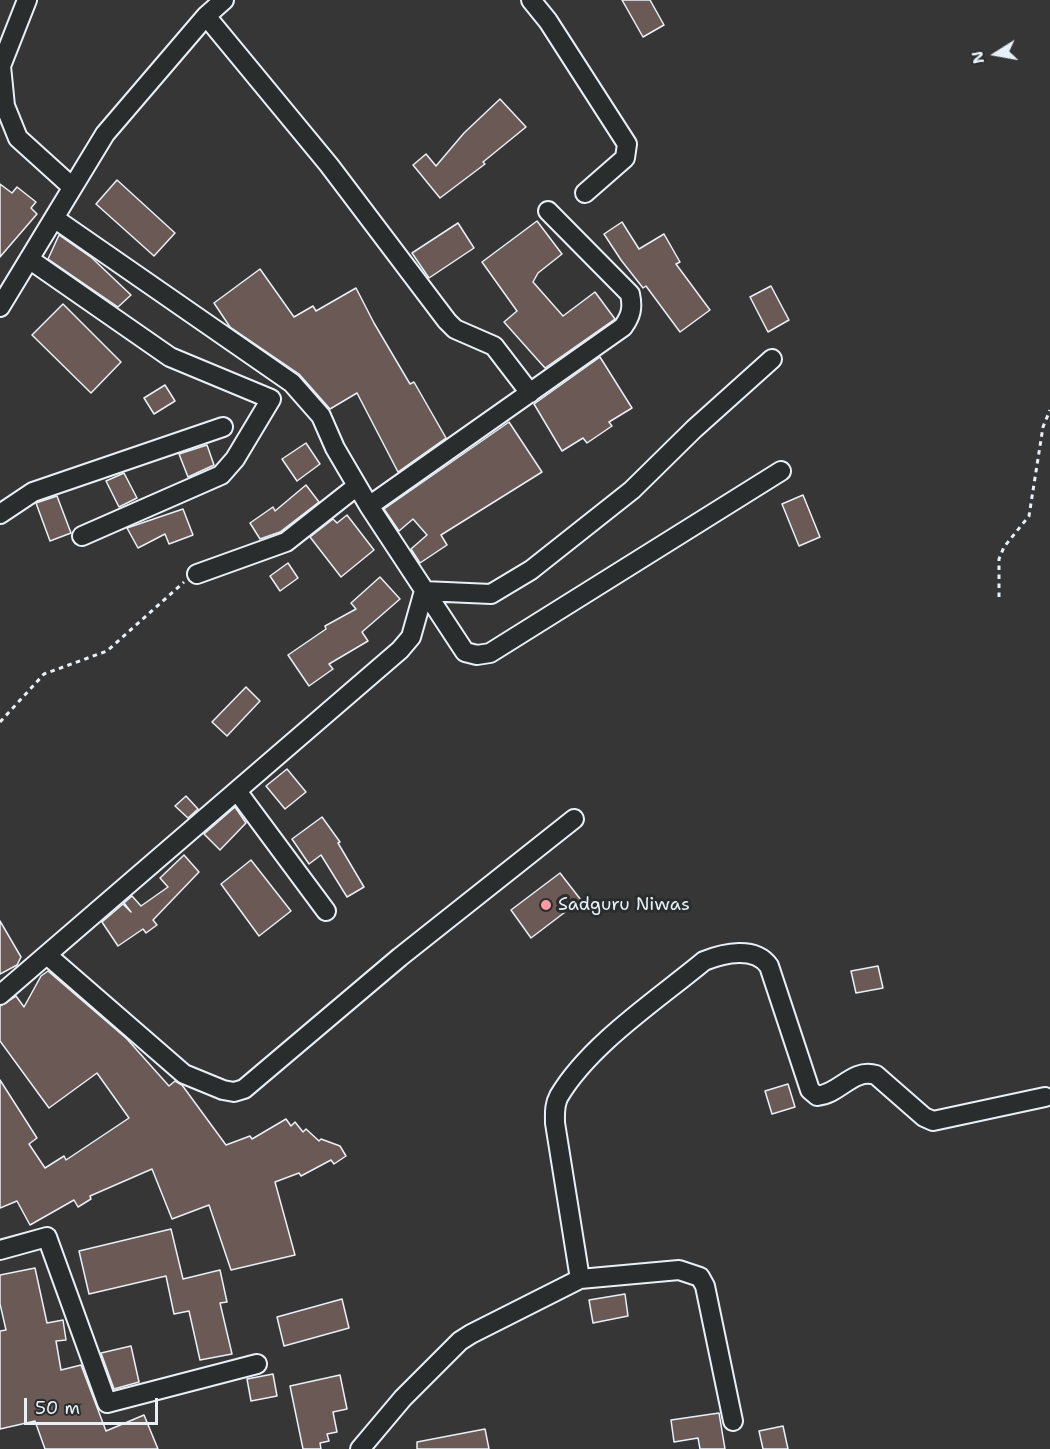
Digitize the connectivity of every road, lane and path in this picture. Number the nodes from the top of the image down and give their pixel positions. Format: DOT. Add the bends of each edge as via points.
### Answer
graph roads {
  1 [pos="27,0"];
  2 [pos="224,0"];
  3 [pos="531,0"];
  4 [pos="206,16"];
  5 [pos="6,130"];
  6 [pos="71,186"];
  7 [pos="585,193"];
  8 [pos="548,211"];
  9 [pos="54,218"];
  10 [pos="29,259"];
  11 [pos="1,304"];
  12 [pos="772,359"];
  13 [pos="530,393"];
  14 [pos="1050,410"];
  15 [pos="223,427"];
  16 [pos="781,471"];
  17 [pos="357,486"];
  18 [pos="369,506"];
  19 [pos="0,514"];
  20 [pos="82,536"];
  21 [pos="197,574"];
  22 [pos="424,591"];
  23 [pos="999,597"];
  24 [pos="0,722"];
  25 [pos="237,791"];
  26 [pos="574,819"];
  27 [pos="326,911"];
  28 [pos="47,955"];
  29 [pos="0,995"];
  30 [pos="1045,1097"];
  31 [pos="0,1250"];
  32 [pos="580,1279"];
  33 [pos="257,1364"];
  34 [pos="733,1421"];
  35 [pos="360,1449"];
  1 -- 5 [label="street" via="0,66"];
  2 -- 4 [label="street"];
  3 -- 7 [label="street" via="627,144 625,158"];
  4 -- 6 [label="street" via="105,134"];
  4 -- 13 [label="street" via="329,165 447,321 455,329 494,346"];
  5 -- 6 [label="street"];
  6 -- 9 [label="street"];
  8 -- 13 [label="street" via="630,294 632,305 630,318 623,327"];
  9 -- 10 [label="street"];
  9 -- 17 [label="street" via="292,383 321,416"];
  10 -- 11 [label="street"];
  10 -- 20 [label="street" via="170,357 271,399 221,475"];
  12 -- 22 [label="street" via="632,490 531,570 491,594"];
  13 -- 18 [label="street"];
  14 -- 23 [label="path" via="1043,427 1029,516 999,559"];
  15 -- 19 [label="street" via="33,492"];
  16 -- 22 [label="street" via="490,653 465,652"];
  17 -- 18 [label="street"];
  17 -- 21 [label="street" via="286,542"];
  18 -- 22 [label="street"];
  21 -- 24 [label="path" via="107,651 44,675"];
  22 -- 25 [label="street" via="411,637 400,650"];
  25 -- 27 [label="street"];
  25 -- 28 [label="street"];
  26 -- 28 [label="street" via="400,957 244,1089 234,1092 184,1074"];
  28 -- 29 [label="street"];
  30 -- 32 [label="street" via="933,1121 867,1072 833,1092 817,1096 810,1090 769,966 762,956 715,956 602,1046 559,1097 555,1123"];
  31 -- 33 [label="street" via="47,1237 107,1403"];
  32 -- 34 [label="street" via="679,1270 700,1277"];
  32 -- 35 [label="street" via="460,1341 403,1398"];
}
